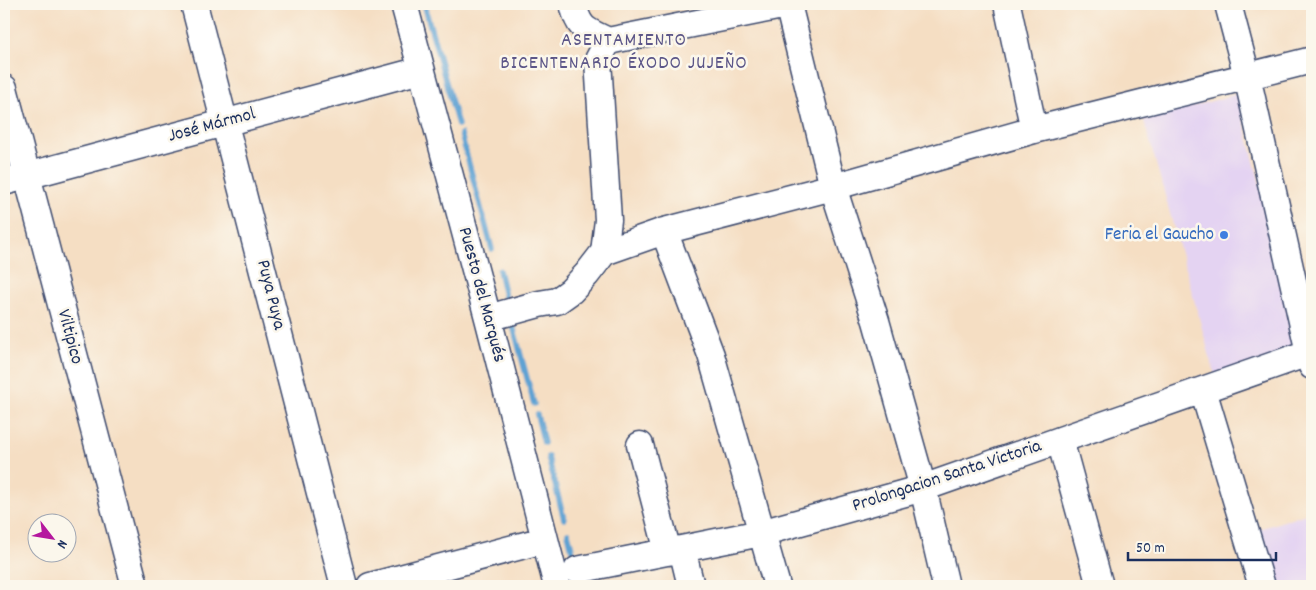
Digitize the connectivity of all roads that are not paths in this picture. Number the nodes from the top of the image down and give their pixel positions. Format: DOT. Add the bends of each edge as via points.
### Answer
graph roads {
  1 [pos="194,4"];
  2 [pos="404,4"];
  3 [pos="573,4"];
  4 [pos="790,4"];
  5 [pos="1007,4"];
  6 [pos="1228,4"];
  7 [pos="608,42"];
  8 [pos="1312,60"];
  9 [pos="421,70"];
  10 [pos="1247,76"];
  11 [pos="4,88"];
  12 [pos="226,123"];
  13 [pos="1034,130"];
  14 [pos="15,179"];
  15 [pos="833,187"];
  16 [pos="664,231"];
  17 [pos="604,252"];
  18 [pos="488,318"];
  19 [pos="1310,360"];
  20 [pos="1203,390"];
  21 [pos="1060,440"];
  22 [pos="640,445"];
  23 [pos="923,488"];
  24 [pos="762,533"];
  25 [pos="544,540"];
  26 [pos="675,550"];
  27 [pos="577,570"];
  28 [pos="135,586"];
  29 [pos="344,586"];
  30 [pos="370,586"];
  31 [pos="557,586"];
  32 [pos="691,586"];
  33 [pos="777,586"];
  34 [pos="946,586"];
  35 [pos="1100,586"];
  36 [pos="1262,586"];
  1 -- 12 [label="street, Puya Puya"];
  2 -- 9 [label="street, Puesto del Marqués"];
  3 -- 7 [label="street" via="583,28"];
  4 -- 7 [label="street"];
  4 -- 15 [label="street"];
  5 -- 13 [label="street"];
  6 -- 10 [label="street"];
  7 -- 17 [label="street" via="598,60 608,220"];
  8 -- 10 [label="street"];
  9 -- 12 [label="street, José Mármol"];
  9 -- 18 [label="street, Puesto del Marqués"];
  10 -- 13 [label="street"];
  10 -- 19 [label="street"];
  11 -- 14 [label="street, Viltipico"];
  12 -- 14 [label="street, José Mármol"];
  12 -- 29 [label="street, Puya Puya"];
  13 -- 15 [label="street"];
  14 -- 28 [label="street, Viltipico"];
  15 -- 16 [label="street"];
  15 -- 23 [label="street" via="876,321"];
  16 -- 17 [label="street"];
  16 -- 24 [label="street" via="711,355"];
  17 -- 18 [label="street" via="571,291 557,301"];
  18 -- 25 [label="street, Puesto del Marqués"];
  19 -- 20 [label="street, Prolongacion Santa Victoria"];
  20 -- 21 [label="street, Prolongacion Santa Victoria"];
  20 -- 36 [label="street"];
  21 -- 23 [label="street, Prolongacion Santa Victoria"];
  21 -- 35 [label="street"];
  22 -- 26 [label="street"];
  23 -- 24 [label="street, Prolongacion Santa Victoria"];
  23 -- 34 [label="street"];
  24 -- 26 [label="street, Prolongacion Santa Victoria"];
  24 -- 33 [label="street"];
  25 -- 30 [label="street"];
  25 -- 31 [label="street, Puesto del Marqués"];
  26 -- 27 [label="street, Prolongacion Santa Victoria"];
  26 -- 32 [label="street"];
}
